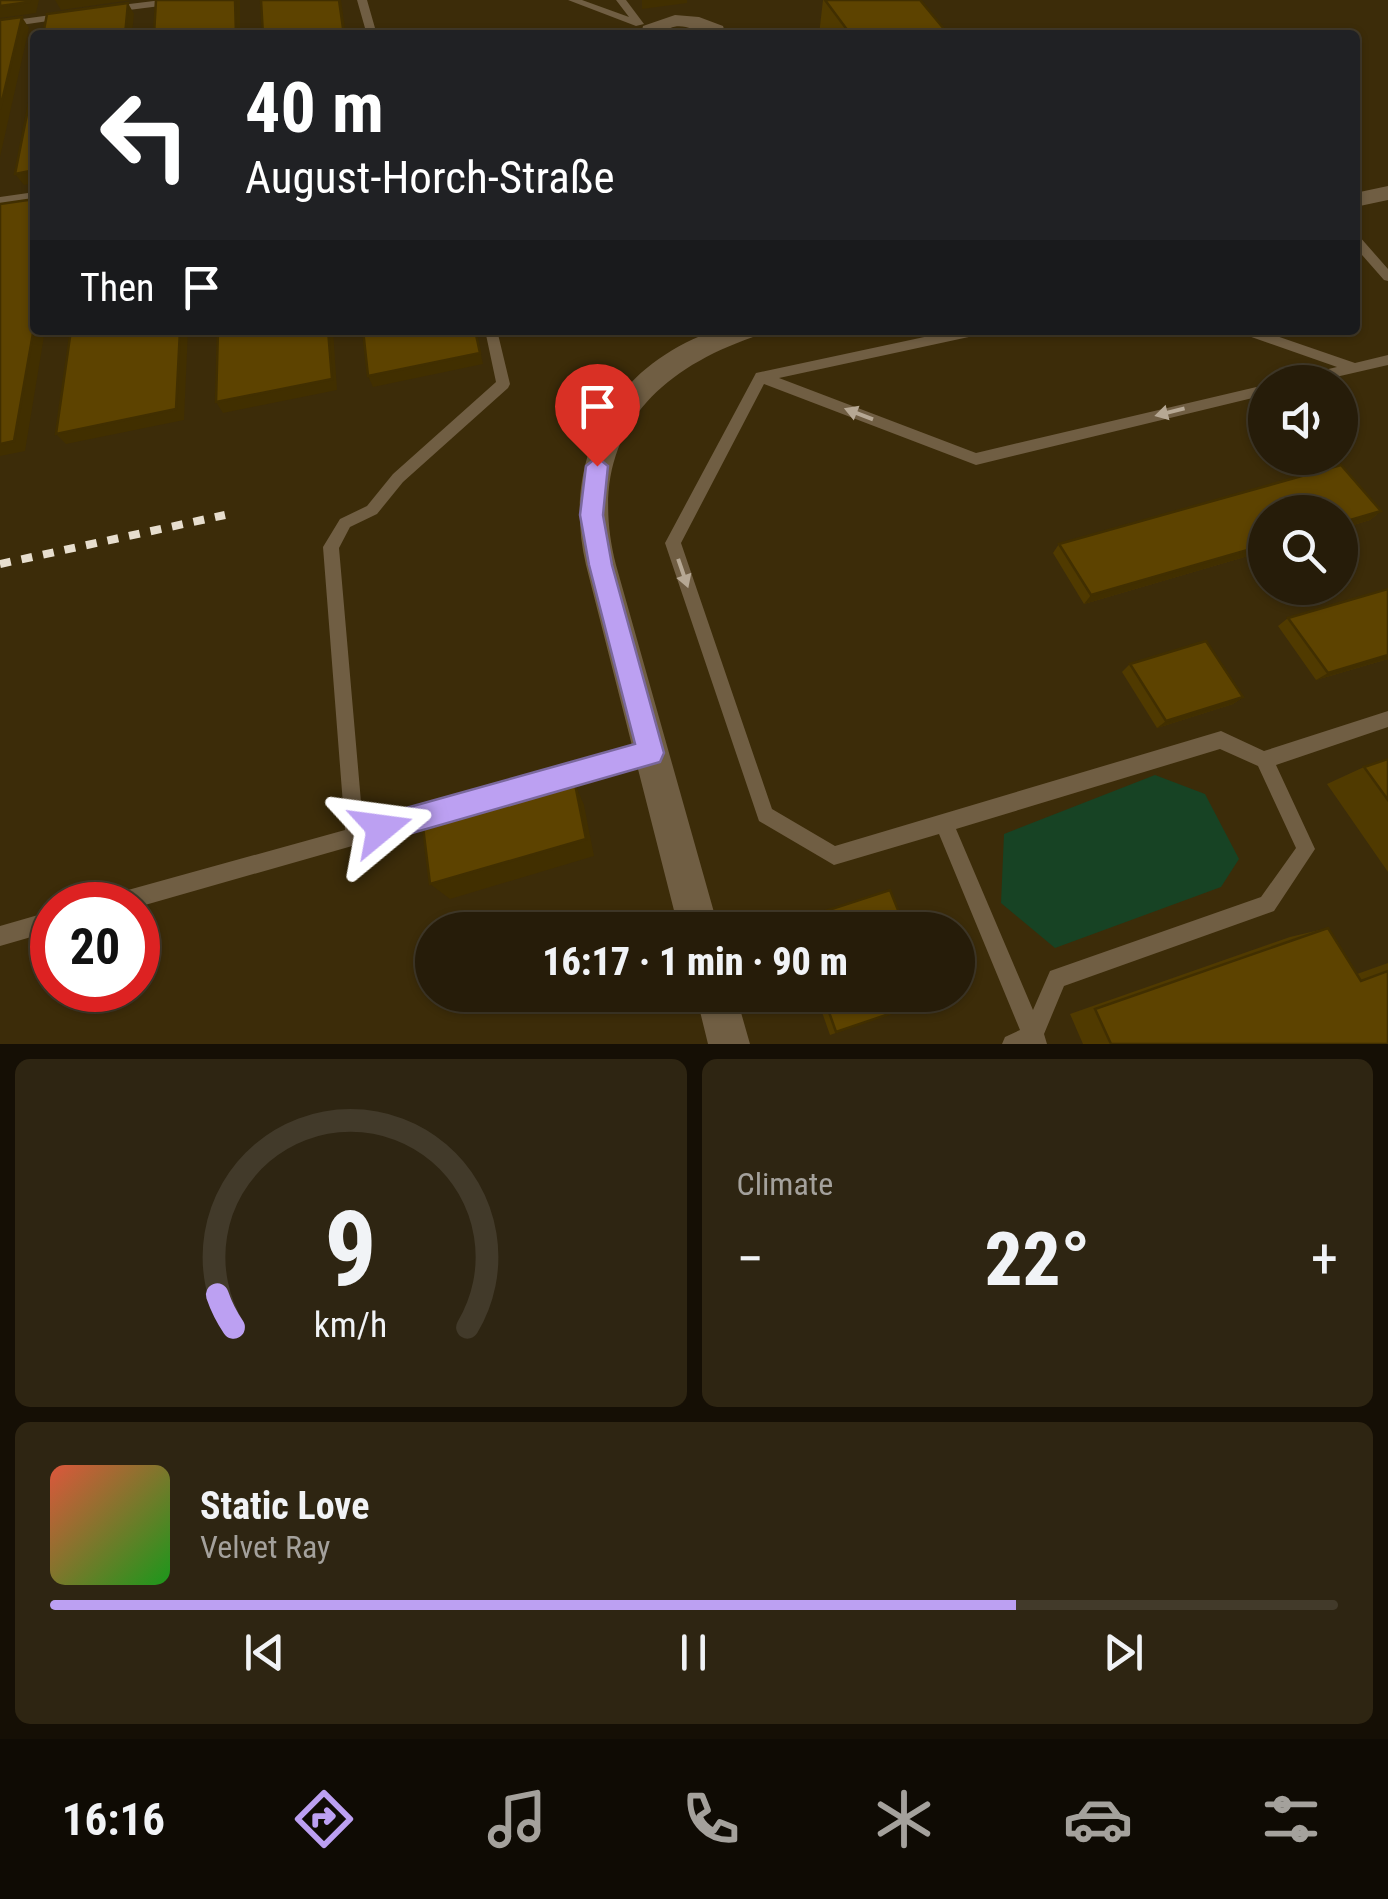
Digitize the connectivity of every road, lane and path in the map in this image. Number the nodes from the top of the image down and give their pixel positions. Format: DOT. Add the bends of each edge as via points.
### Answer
graph roads {
  1 [pos="184,0"];
  2 [pos="362,0"];
  3 [pos="573,0"];
  4 [pos="622,0"];
  5 [pos="92,12"];
  6 [pos="74,15"];
  7 [pos="0,24"];
  8 [pos="371,30"];
  9 [pos="646,30"];
  10 [pos="716,30"];
  11 [pos="1388,193"];
  12 [pos="30,197"];
  13 [pos="1360,199"];
  14 [pos="0,202"];
  15 [pos="1360,245"];
  16 [pos="1388,277"];
  17 [pos="492,335"];
  18 [pos="725,335"];
  19 [pos="955,335"];
  20 [pos="1259,335"];
  21 [pos="1388,360"];
  22 [pos="1345,365"];
  23 [pos="1358,367"];
  24 [pos="760,377"];
  25 [pos="1248,394"];
  26 [pos="1388,719"];
  27 [pos="651,753"];
  28 [pos="1264,760"];
  29 [pos="944,823"];
  30 [pos="355,836"];
  31 [pos="160,891"];
  32 [pos="693,912"];
  33 [pos="30,927"];
  34 [pos="0,936"];
  35 [pos="721,1012"];
  36 [pos="1035,1040"];
  37 [pos="729,1044"];
  38 [pos="1012,1044"];
  1 -- 5 [label="lane"];
  2 -- 8 [label="lane"];
  3 -- 9 [label="lane"];
  4 -- 9 [label="lane"];
  6 -- 7 [label="lane"];
  9 -- 10 [label="street" via="690,19"];
  11 -- 13 [label="street"];
  12 -- 14 [label="lane"];
  15 -- 16 [label="lane"];
  17 -- 30 [label="lane" via="503,384 398,478 372,510 344,523 331,547"];
  18 -- 27 [label="street" via="668,364 628,400 602,449 592,515 600,565"];
  19 -- 24 [label="lane"];
  20 -- 22 [label="lane"];
  21 -- 23 [label="lane"];
  25 -- 24 [label="lane, one-way" via="976,459"];
  24 -- 29 [label="lane, one-way" via="673,544 765,816 834,856"];
  26 -- 28 [label="lane"];
  27 -- 30 [label="lane"];
  27 -- 32 [label="street"];
  28 -- 29 [label="lane" via="1221,740"];
  28 -- 36 [label="lane" via="1306,849 1268,904 1056,978"];
  29 -- 36 [label="lane"];
  30 -- 31 [label="lane"];
  33 -- 34 [label="lane"];
  35 -- 37 [label="street"];
  36 -- 38 [label="lane"];
}
